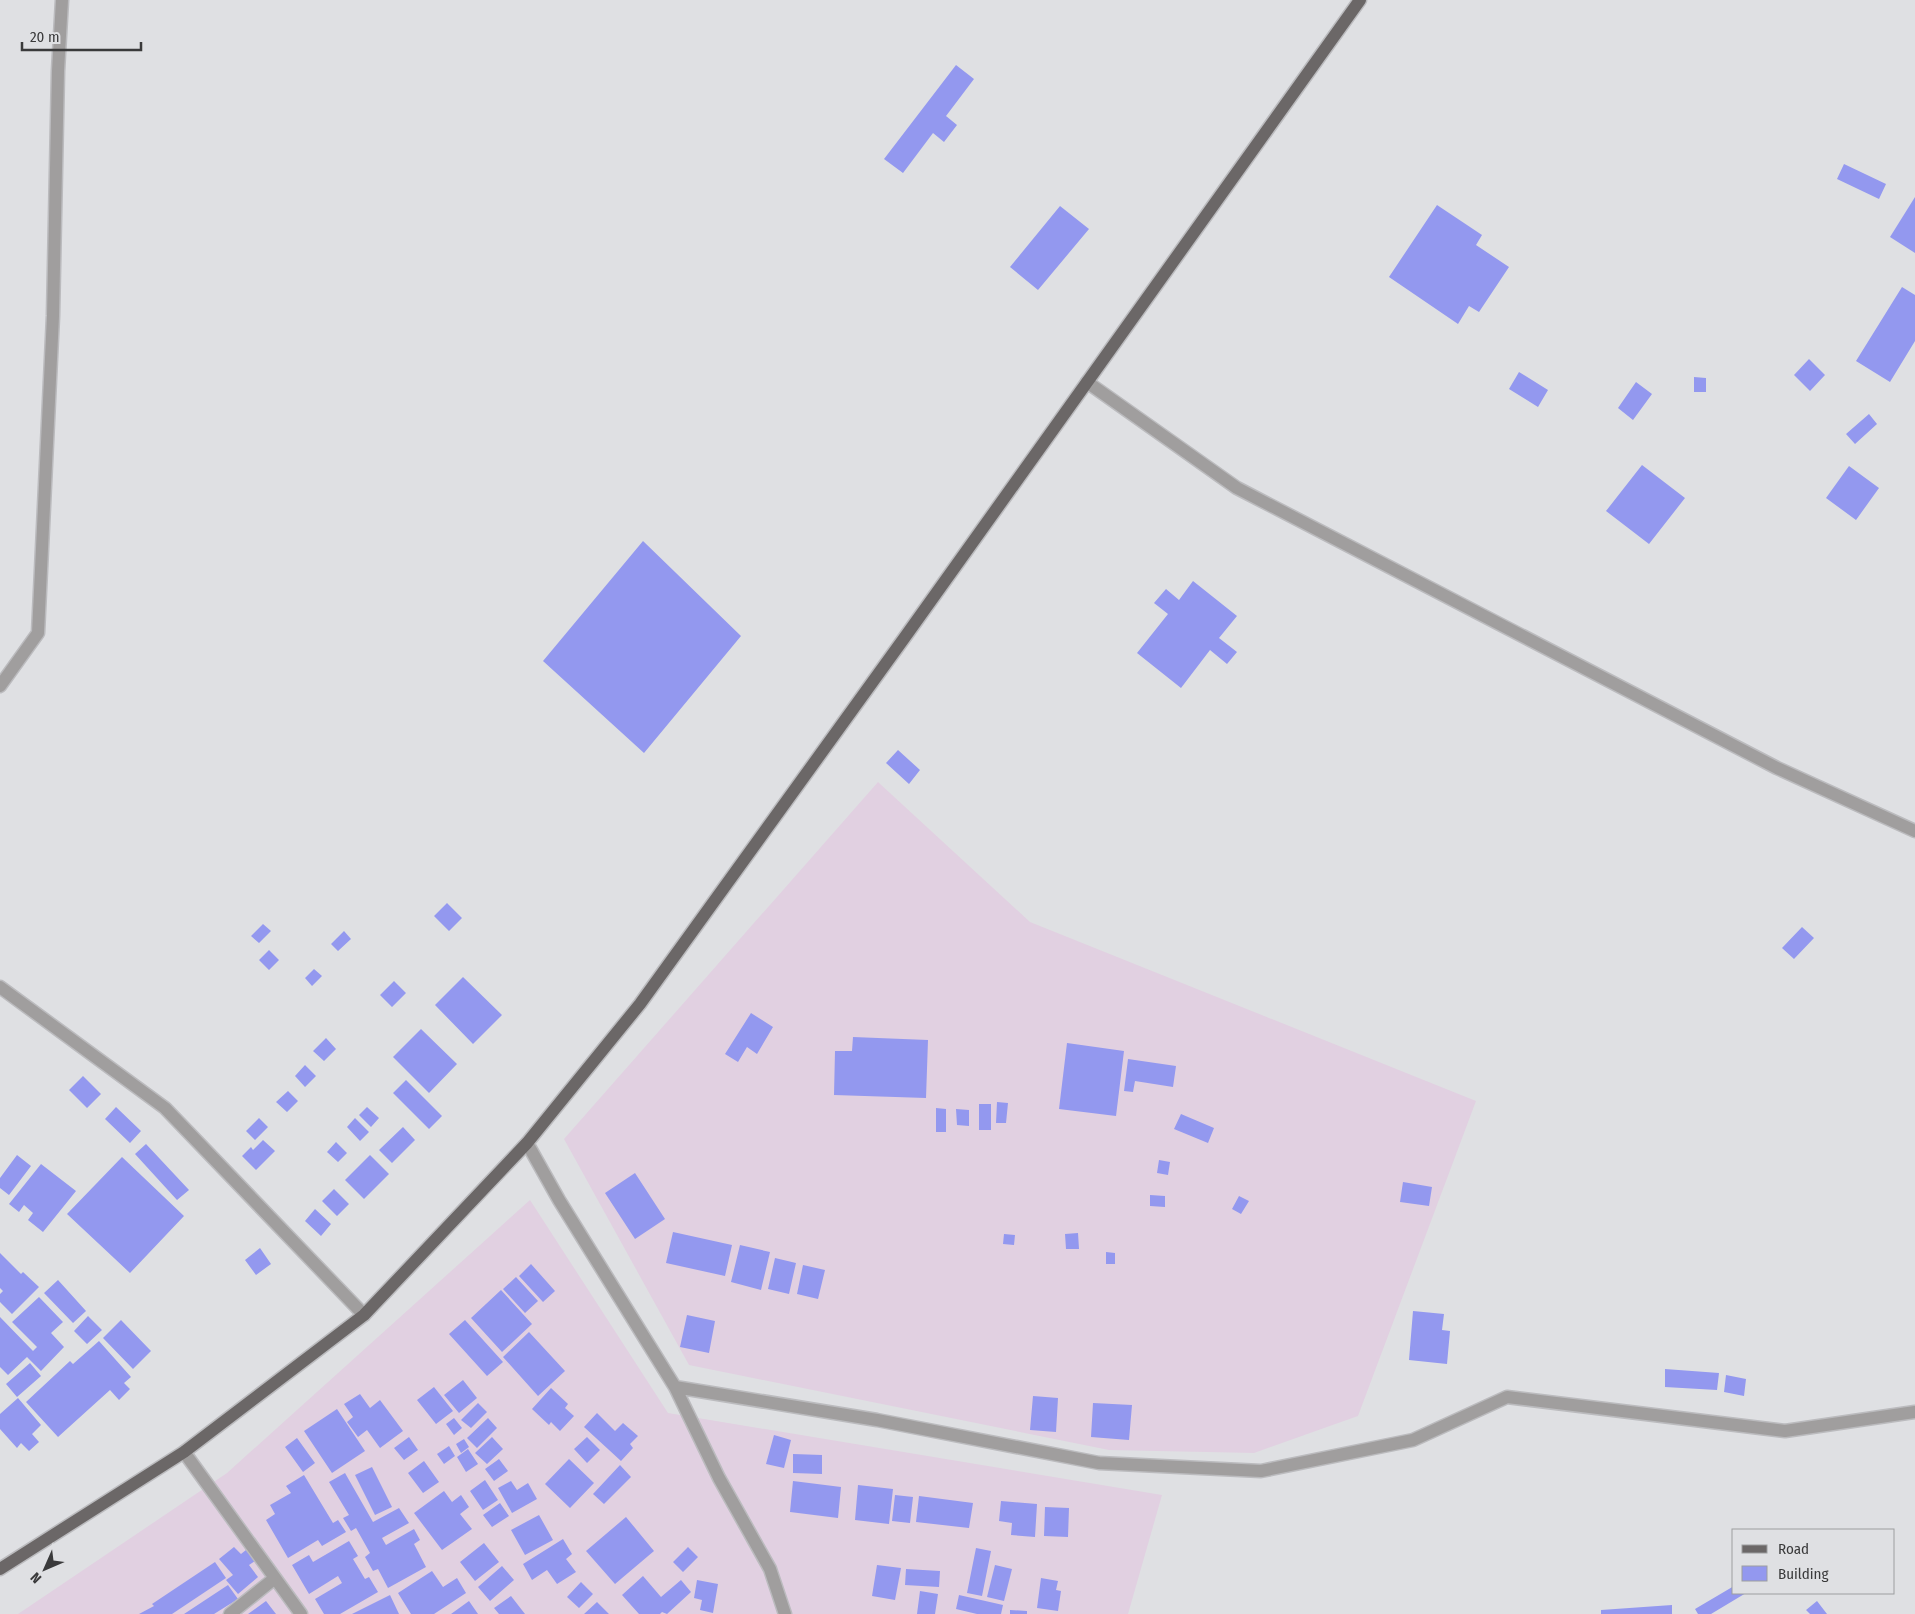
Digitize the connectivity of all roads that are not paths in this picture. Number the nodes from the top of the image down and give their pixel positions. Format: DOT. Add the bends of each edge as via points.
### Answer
graph roads {
  1 [pos="62,0"];
  2 [pos="1360,0"];
  3 [pos="1087,382"];
  4 [pos="0,686"];
  5 [pos="1915,831"];
  6 [pos="0,987"];
  7 [pos="527,1143"];
  8 [pos="364,1315"];
  9 [pos="674,1387"];
  10 [pos="1915,1412"];
  11 [pos="184,1452"];
  12 [pos="0,1569"];
  13 [pos="275,1578"];
  14 [pos="230,1614"];
  15 [pos="302,1614"];
  16 [pos="785,1614"];
  1 -- 4 [label="street" via="53,316 38,633"];
  2 -- 3 [label="main road"];
  3 -- 5 [label="street" via="1237,488 1777,768"];
  3 -- 7 [label="main road" via="640,1004"];
  6 -- 8 [label="street" via="165,1108"];
  7 -- 8 [label="main road"];
  7 -- 9 [label="street"];
  8 -- 11 [label="main road"];
  9 -- 10 [label="street" via="877,1420 1099,1462 1261,1471 1413,1440 1507,1397 1785,1431"];
  9 -- 16 [label="street" via="719,1478 770,1569"];
  11 -- 12 [label="main road"];
  11 -- 13 [label="street"];
  13 -- 14 [label="street"];
  13 -- 15 [label="street"];
}
